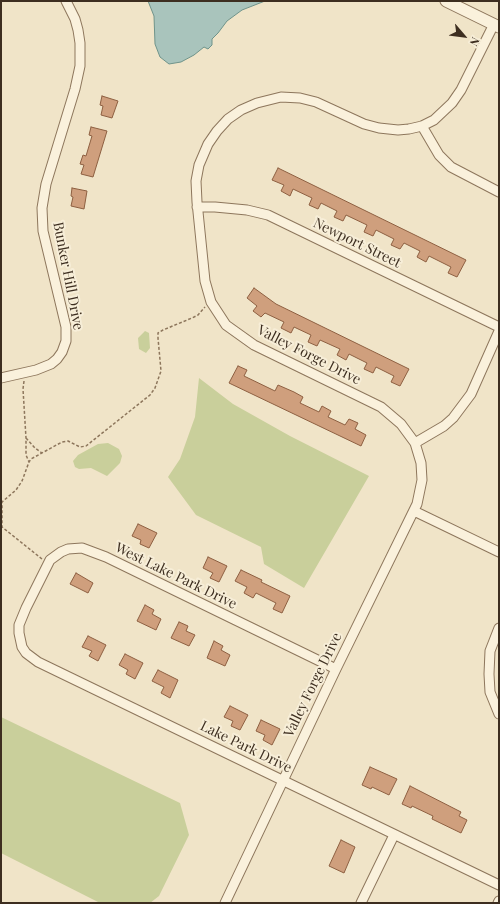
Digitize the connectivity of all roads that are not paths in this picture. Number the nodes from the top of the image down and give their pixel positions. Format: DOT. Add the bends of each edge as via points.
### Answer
graph roads {
  1 [pos="66,1"];
  2 [pos="446,1"];
  3 [pos="497,26"];
  4 [pos="422,126"];
  5 [pos="499,192"];
  6 [pos="197,207"];
  7 [pos="499,327"];
  8 [pos="499,331"];
  9 [pos="1,378"];
  10 [pos="415,443"];
  11 [pos="414,511"];
  12 [pos="499,552"];
  13 [pos="26,608"];
  14 [pos="499,628"];
  15 [pos="336,669"];
  16 [pos="499,714"];
  17 [pos="283,781"];
  18 [pos="394,835"];
  19 [pos="499,885"];
  20 [pos="225,903"];
  21 [pos="361,903"];
  1 -- 9 [label="street, Bunker Hill Drive" via="78,30 80,66 46,184 42,208 43,231 66,327 66,341 62,352 51,364"];
  2 -- 3 [label="street"];
  3 -- 4 [label="street, Valley Forge Drive" via="452,103 442,114"];
  4 -- 5 [label="street" via="439,155 451,167"];
  4 -- 6 [label="street, Valley Forge Drive" via="398,130 378,128 323,104 300,98 281,97 257,103 228,119 208,144 197,173"];
  6 -- 7 [label="street, Newport Street" via="247,210 268,215"];
  6 -- 10 [label="street, Valley Forge Drive" via="205,281 211,302 226,325 254,345 381,407 401,424"];
  8 -- 10 [label="street" via="471,394 444,426"];
  10 -- 11 [label="street, Valley Forge Drive" via="422,463 422,480"];
  11 -- 12 [label="street"];
  11 -- 15 [label="street, Valley Forge Drive"];
  13 -- 15 [label="street, West Lake Park Drive" via="48,563 55,556 68,549 88,550"];
  13 -- 17 [label="street, Lake Park Drive" via="19,625 20,639 26,653 38,662"];
  14 -- 16 [label="street" via="490,651 488,674 490,692"];
  15 -- 17 [label="street, Valley Forge Drive"];
  17 -- 18 [label="street, Lake Park Drive"];
  17 -- 20 [label="street, Valley Forge Drive"];
  18 -- 19 [label="street, Lake Park Drive"];
  18 -- 21 [label="street"];
}
